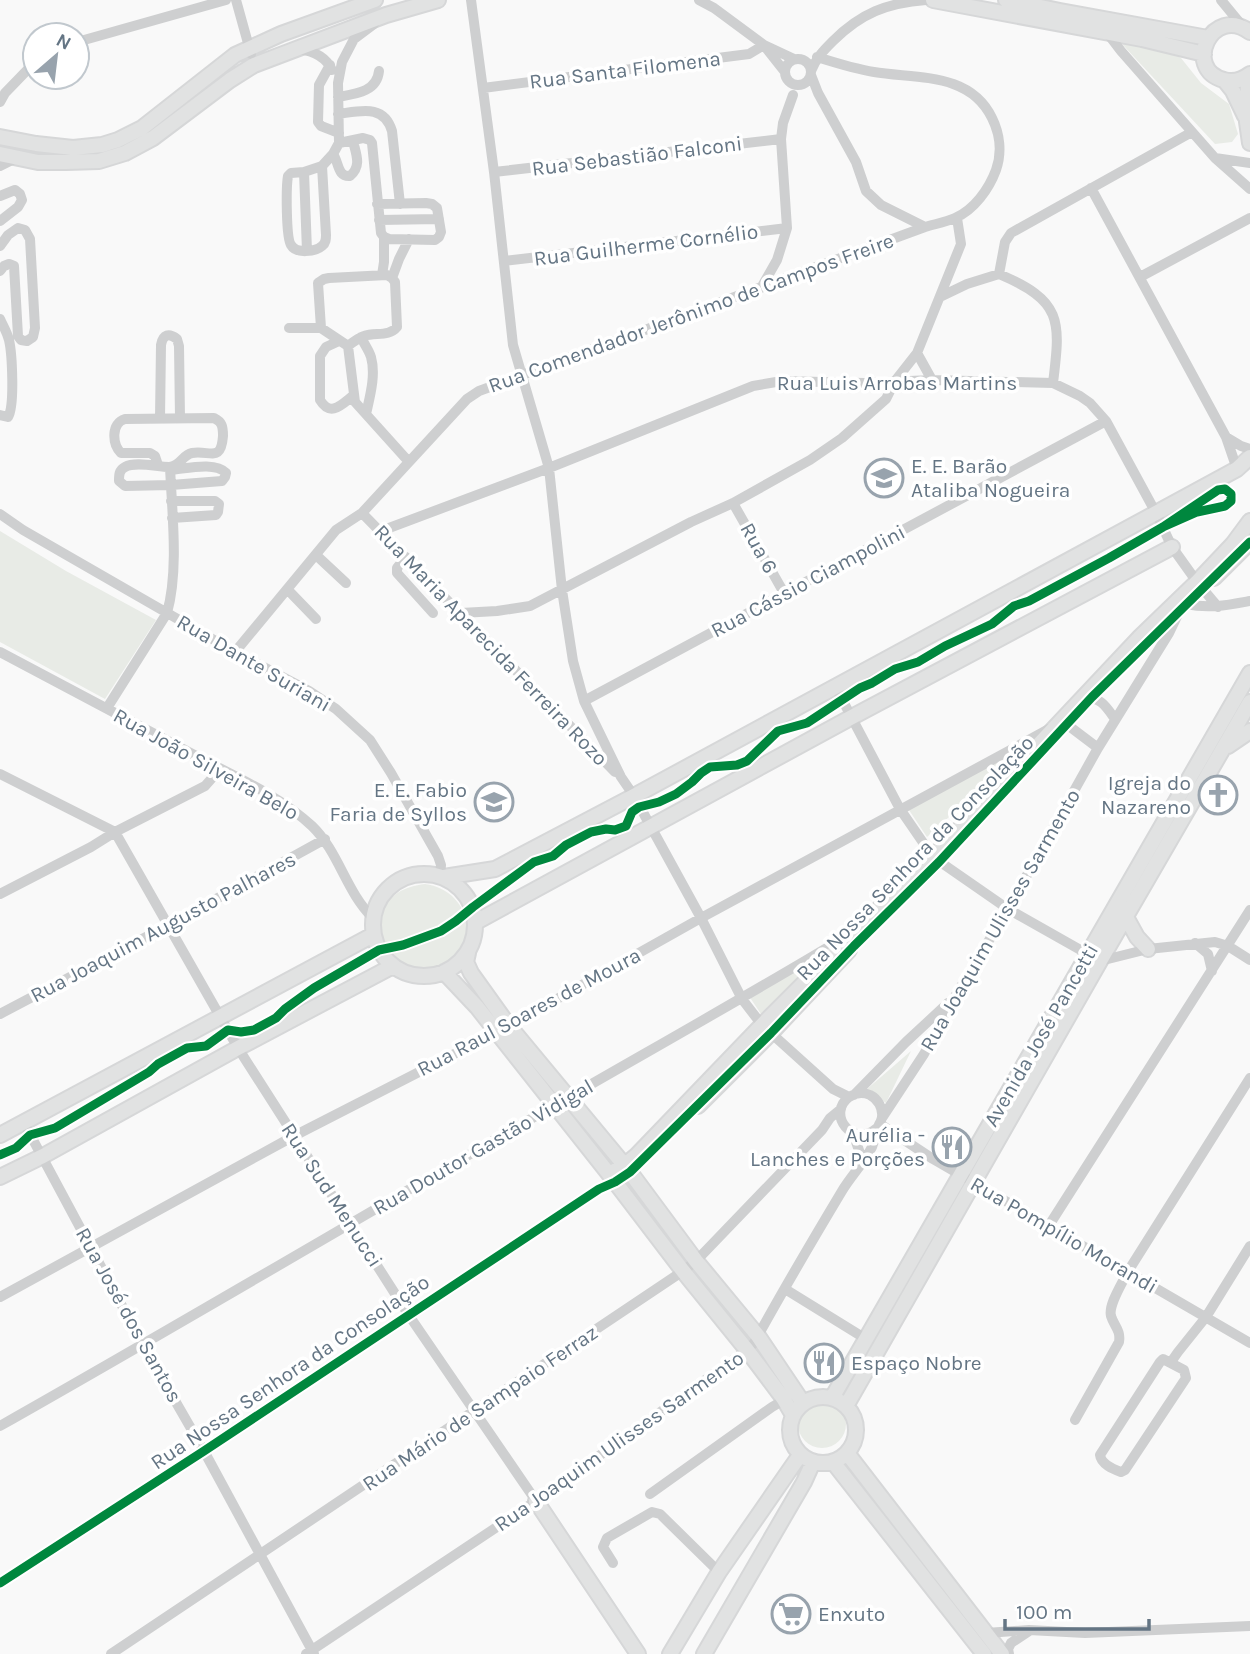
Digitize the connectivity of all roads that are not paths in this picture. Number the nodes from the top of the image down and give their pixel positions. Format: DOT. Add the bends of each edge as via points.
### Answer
graph roads {
  1 [pos="226,0"];
  2 [pos="236,0"];
  3 [pos="375,0"];
  4 [pos="438,0"];
  5 [pos="471,0"];
  6 [pos="699,0"];
  7 [pos="870,0"];
  8 [pos="926,0"];
  9 [pos="933,0"];
  10 [pos="1006,0"];
  11 [pos="1219,0"];
  12 [pos="712,4"];
  13 [pos="1058,6"];
  14 [pos="386,15"];
  15 [pos="863,15"];
  16 [pos="1220,27"];
  17 [pos="1248,30"];
  18 [pos="1108,34"];
  19 [pos="91,38"];
  20 [pos="1208,38"];
  21 [pos="764,45"];
  22 [pos="250,48"];
  23 [pos="296,48"];
  24 [pos="1203,54"];
  25 [pos="817,57"];
  26 [pos="794,60"];
  27 [pos="805,61"];
  28 [pos="254,65"];
  29 [pos="330,65"];
  30 [pos="379,71"];
  31 [pos="21,76"];
  32 [pos="1249,76"];
  33 [pos="800,78"];
  34 [pos="1225,81"];
  35 [pos="338,83"];
  36 [pos="484,88"];
  37 [pos="338,97"];
  38 [pos="0,102"];
  39 [pos="338,114"];
  40 [pos="1247,122"];
  41 [pos="1192,132"];
  42 [pos="0,136"];
  43 [pos="339,138"];
  44 [pos="781,139"];
  45 [pos="353,141"];
  46 [pos="1250,143"];
  47 [pos="0,154"];
  48 [pos="333,154"];
  49 [pos="16,158"];
  50 [pos="1214,158"];
  51 [pos="1250,163"];
  52 [pos="0,166"];
  53 [pos="322,166"];
  54 [pos="304,172"];
  55 [pos="494,172"];
  56 [pos="1091,188"];
  57 [pos="1250,189"];
  58 [pos="0,196"];
  59 [pos="377,204"];
  60 [pos="400,204"];
  61 [pos="957,218"];
  62 [pos="1250,218"];
  63 [pos="439,219"];
  64 [pos="379,220"];
  65 [pos="0,221"];
  66 [pos="787,228"];
  67 [pos="925,228"];
  68 [pos="384,237"];
  69 [pos="409,239"];
  70 [pos="0,246"];
  71 [pos="307,251"];
  72 [pos="504,261"];
  73 [pos="0,271"];
  74 [pos="999,274"];
  75 [pos="387,277"];
  76 [pos="1140,277"];
  77 [pos="761,288"];
  78 [pos="942,296"];
  79 [pos="0,319"];
  80 [pos="289,328"];
  81 [pos="321,328"];
  82 [pos="361,337"];
  83 [pos="344,343"];
  84 [pos="917,353"];
  85 [pos="520,375"];
  86 [pos="932,380"];
  87 [pos="895,381"];
  88 [pos="1053,383"];
  89 [pos="354,394"];
  90 [pos="366,414"];
  91 [pos="0,415"];
  92 [pos="160,418"];
  93 [pos="180,418"];
  94 [pos="1106,421"];
  95 [pos="1226,437"];
  96 [pos="1250,449"];
  97 [pos="1250,457"];
  98 [pos="409,462"];
  99 [pos="158,465"];
  100 [pos="549,468"];
  101 [pos="170,469"];
  102 [pos="1237,469"];
  103 [pos="171,485"];
  104 [pos="171,501"];
  105 [pos="733,503"];
  106 [pos="362,513"];
  107 [pos="1156,513"];
  108 [pos="0,514"];
  109 [pos="172,519"];
  110 [pos="1250,521"];
  111 [pos="381,531"];
  112 [pos="1250,542"];
  113 [pos="1172,547"];
  114 [pos="316,555"];
  115 [pos="406,557"];
  116 [pos="346,583"];
  117 [pos="1200,586"];
  118 [pos="287,589"];
  119 [pos="562,590"];
  120 [pos="784,593"];
  121 [pos="1250,601"];
  122 [pos="1183,607"];
  123 [pos="1218,607"];
  124 [pos="433,612"];
  125 [pos="167,613"];
  126 [pos="461,613"];
  127 [pos="316,619"];
  128 [pos="0,652"];
  129 [pos="235,652"];
  130 [pos="1250,673"];
  131 [pos="835,686"];
  132 [pos="1088,696"];
  133 [pos="584,701"];
  134 [pos="1250,702"];
  135 [pos="107,708"];
  136 [pos="852,717"];
  137 [pos="1115,719"];
  138 [pos="1061,723"];
  139 [pos="1250,731"];
  140 [pos="1098,748"];
  141 [pos="1224,749"];
  142 [pos="220,769"];
  143 [pos="0,774"];
  144 [pos="621,777"];
  145 [pos="634,796"];
  146 [pos="900,809"];
  147 [pos="650,827"];
  148 [pos="115,832"];
  149 [pos="325,839"];
  150 [pos="936,859"];
  151 [pos="442,877"];
  152 [pos="0,894"];
  153 [pos="1008,909"];
  154 [pos="1250,911"];
  155 [pos="1126,917"];
  156 [pos="373,918"];
  157 [pos="701,918"];
  158 [pos="476,922"];
  159 [pos="167,926"];
  160 [pos="856,930"];
  161 [pos="373,934"];
  162 [pos="1195,943"];
  163 [pos="1228,946"];
  164 [pos="1148,949"];
  165 [pos="467,953"];
  166 [pos="1094,957"];
  167 [pos="1250,960"];
  168 [pos="393,966"];
  169 [pos="1212,971"];
  170 [pos="444,972"];
  171 [pos="954,998"];
  172 [pos="742,999"];
  173 [pos="0,1014"];
  174 [pos="220,1017"];
  175 [pos="766,1029"];
  176 [pos="503,1030"];
  177 [pos="906,1042"];
  178 [pos="238,1048"];
  179 [pos="924,1054"];
  180 [pos="1250,1078"];
  181 [pos="833,1089"];
  182 [pos="852,1096"];
  183 [pos="568,1097"];
  184 [pos="554,1105"];
  185 [pos="842,1108"];
  186 [pos="24,1123"];
  187 [pos="879,1124"];
  188 [pos="822,1130"];
  189 [pos="850,1131"];
  190 [pos="0,1135"];
  191 [pos="294,1136"];
  192 [pos="43,1156"];
  193 [pos="863,1162"];
  194 [pos="627,1169"];
  195 [pos="0,1177"];
  196 [pos="612,1178"];
  197 [pos="967,1179"];
  198 [pos="350,1224"];
  199 [pos="1048,1227"];
  200 [pos="1250,1246"];
  201 [pos="92,1248"];
  202 [pos="696,1261"];
  203 [pos="683,1271"];
  204 [pos="1128,1273"];
  205 [pos="785,1289"];
  206 [pos="0,1297"];
  207 [pos="408,1314"];
  208 [pos="1206,1317"];
  209 [pos="758,1336"];
  210 [pos="866,1339"];
  211 [pos="1250,1343"];
  212 [pos="143,1345"];
  213 [pos="747,1350"];
  214 [pos="1171,1362"];
  215 [pos="832,1398"];
  216 [pos="784,1400"];
  217 [pos="803,1403"];
  218 [pos="846,1406"];
  219 [pos="475,1412"];
  220 [pos="793,1415"];
  221 [pos="1075,1420"];
  222 [pos="0,1426"];
  223 [pos="204,1451"];
  224 [pos="847,1453"];
  225 [pos="807,1459"];
  226 [pos="833,1462"];
  227 [pos="650,1494"];
  228 [pos="536,1502"];
  229 [pos="259,1554"];
  230 [pos="612,1563"];
  231 [pos="719,1572"];
  232 [pos="0,1583"];
  233 [pos="1250,1626"];
  234 [pos="1030,1630"];
  235 [pos="986,1633"];
  236 [pos="311,1653"];
  237 [pos="111,1654"];
  238 [pos="638,1654"];
  239 [pos="670,1654"];
  240 [pos="704,1654"];
  241 [pos="984,1654"];
  242 [pos="1002,1654"];
  243 [pos="1009,1654"];
  1 -- 19 [label="street"];
  2 -- 22 [label="street"];
  3 -- 22 [label="street"];
  4 -- 14 [label="street"];
  5 -- 36 [label="street"];
  6 -- 12 [label="street"];
  7 -- 15 [label="street"];
  8 -- 15 [label="street"];
  9 -- 18 [label="street"];
  10 -- 13 [label="street"];
  11 -- 16 [label="street"];
  11 -- 17 [label="street"];
  12 -- 21 [label="street"];
  13 -- 20 [label="street"];
  14 -- 23 [label="street"];
  14 -- 35 [label="street" via="354,39"];
  15 -- 25 [label="street"];
  16 -- 17 [label="street"];
  16 -- 20 [label="street"];
  18 -- 24 [label="street"];
  18 -- 41 [label="street"];
  20 -- 24 [label="street"];
  21 -- 26 [label="street"];
  21 -- 33 [label="street"];
  21 -- 36 [label="street, Rua Santa Filomena" via="749,54"];
  22 -- 28 [label="street"];
  22 -- 42 [label="street" via="142,128 118,140 73,148"];
  23 -- 28 [label="street"];
  23 -- 29 [label="street"];
  24 -- 34 [label="street" via="1212,74"];
  25 -- 27 [label="street"];
  25 -- 33 [label="street"];
  25 -- 61 [label="street" via="847,67 951,82 981,101 996,126 999,157 981,197"];
  26 -- 27 [label="street"];
  26 -- 33 [label="street" via="787,66"];
  27 -- 33 [label="street" via="811,67"];
  28 -- 49 [label="street" via="125,153 99,162"];
  29 -- 35 [label="street"];
  29 -- 43 [label="street" via="319,85 318,122"];
  30 -- 37 [label="street" via="371,87"];
  31 -- 38 [label="street"];
  32 -- 34 [label="street"];
  32 -- 40 [label="street"];
  33 -- 44 [label="street"];
  33 -- 67 [label="street" via="818,93 866,191 881,205"];
  34 -- 40 [label="street"];
  35 -- 37 [label="street"];
  36 -- 55 [label="street"];
  37 -- 39 [label="street"];
  39 -- 43 [label="street"];
  39 -- 60 [label="street" via="368,110 390,122"];
  40 -- 46 [label="street"];
  41 -- 50 [label="street"];
  41 -- 56 [label="street"];
  43 -- 45 [label="street"];
  43 -- 48 [label="street"];
  44 -- 55 [label="street, Rua Sebastião Falconi"];
  44 -- 66 [label="street"];
  45 -- 48 [label="street" via="358,164 354,174 341,173"];
  45 -- 59 [label="street" via="367,138 372,143"];
  47 -- 49 [label="street"];
  48 -- 53 [label="street"];
  49 -- 52 [label="street"];
  50 -- 51 [label="street"];
  50 -- 57 [label="street"];
  53 -- 54 [label="street"];
  53 -- 71 [label="street" via="325,241"];
  54 -- 71 [label="street"];
  54 -- 71 [label="street" via="291,173 287,180 289,239 294,249"];
  55 -- 72 [label="street"];
  56 -- 74 [label="street" via="1011,233 1004,242"];
  56 -- 76 [label="street"];
  58 -- 65 [label="street" via="15,190 22,200"];
  59 -- 60 [label="street"];
  59 -- 64 [label="street"];
  60 -- 63 [label="street" via="432,204"];
  61 -- 67 [label="street, Rua Comendador Jerônimo de Campos Freire"];
  61 -- 78 [label="street" via="961,244"];
  62 -- 76 [label="street"];
  63 -- 64 [label="street"];
  63 -- 69 [label="street" via="441,232 435,240"];
  64 -- 68 [label="street"];
  66 -- 72 [label="street, Rua Guilherme Cornélio"];
  66 -- 77 [label="street" via="777,260"];
  67 -- 77 [label="street, Rua Comendador Jerônimo de Campos Freire"];
  68 -- 69 [label="street"];
  68 -- 75 [label="street"];
  69 -- 75 [label="street"];
  70 -- 73 [label="street" via="18,228 30,239 35,328 27,341 18,336 14,266 9,264"];
  72 -- 85 [label="street"];
  74 -- 78 [label="street"];
  74 -- 88 [label="street" via="1038,295 1057,323"];
  75 -- 81 [label="street" via="328,278 318,283"];
  75 -- 82 [label="street" via="394,282 397,327 391,333"];
  76 -- 95 [label="street"];
  77 -- 85 [label="street, Rua Comendador Jerônimo de Campos Freire"];
  78 -- 84 [label="street"];
  79 -- 91 [label="street" via="11,351 12,408 8,417"];
  80 -- 81 [label="street"];
  81 -- 83 [label="street"];
  82 -- 83 [label="street"];
  82 -- 90 [label="street" via="372,365"];
  83 -- 89 [label="street"];
  83 -- 89 [label="street" via="326,347 320,356 320,400 336,409"];
  84 -- 86 [label="street"];
  84 -- 87 [label="street"];
  85 -- 98 [label="street, Rua Comendador Jerônimo de Campos Freire" via="467,399"];
  85 -- 100 [label="street"];
  86 -- 87 [label="street, Rua Luis Arrobas Martins"];
  86 -- 88 [label="street, Rua Luis Arrobas Martins"];
  87 -- 100 [label="street, Rua Luis Arrobas Martins" via="782,381 753,386"];
  87 -- 105 [label="street" via="886,399 842,439"];
  88 -- 94 [label="street, Rua Luis Arrobas Martins" via="1092,404"];
  89 -- 90 [label="street"];
  90 -- 98 [label="street"];
  92 -- 93 [label="street"];
  92 -- 93 [label="street" via="161,345 166,335 172,335 179,345"];
  92 -- 99 [label="street" via="125,419 118,421 114,431 121,453 150,453"];
  93 -- 101 [label="street" via="221,422 222,447 214,454 186,455"];
  94 -- 107 [label="street, Rua Luis Arrobas Martins"];
  94 -- 120 [label="street, Rua Cássio Ciampolini"];
  95 -- 96 [label="street"];
  95 -- 102 [label="street"];
  97 -- 102 [label="street"];
  98 -- 106 [label="street, Rua Comendador Jerônimo de Campos Freire"];
  99 -- 101 [label="street"];
  99 -- 103 [label="street" via="128,466 119,474 119,481 125,486"];
  100 -- 111 [label="street, Rua Luis Arrobas Martins"];
  100 -- 119 [label="street"];
  101 -- 103 [label="street"];
  101 -- 103 [label="street" via="214,466 226,473 222,481"];
  102 -- 107 [label="street"];
  103 -- 104 [label="street"];
  104 -- 109 [label="street"];
  104 -- 109 [label="street" via="219,504 216,515"];
  105 -- 119 [label="street"];
  105 -- 120 [label="street, Rua 6"];
  106 -- 111 [label="street, Rua Maria Aparecida Ferreira Rozo"];
  106 -- 114 [label="street, Rua Comendador Jerônimo de Campos Freire" via="336,530"];
  107 -- 113 [label="street, Rua Luis Arrobas Martins"];
  107 -- 131 [label="street"];
  108 -- 125 [label="street, Rua Dante Suriani"];
  109 -- 125 [label="street" via="173,581"];
  110 -- 117 [label="street, Rua Nossa Senhora da Consolação"];
  111 -- 115 [label="street, Rua Maria Aparecida Ferreira Rozo"];
  112 -- 117 [label="street, Rua Nossa Senhora da Consolação"];
  113 -- 117 [label="street, Rua Luis Arrobas Martins"];
  113 -- 136 [label="street"];
  114 -- 116 [label="street"];
  114 -- 118 [label="street, Rua Comendador Jerônimo de Campos Freire"];
  115 -- 124 [label="street" via="397,573"];
  115 -- 126 [label="street, Rua Maria Aparecida Ferreira Rozo"];
  117 -- 122 [label="street, Rua Nossa Senhora da Consolação"];
  117 -- 123 [label="street, Rua Luis Arrobas Martins"];
  117 -- 132 [label="street, Rua Nossa Senhora da Consolação" via="1140,637"];
  118 -- 127 [label="street"];
  118 -- 129 [label="street, Rua Comendador Jerônimo de Campos Freire"];
  119 -- 126 [label="street" via="530,606"];
  119 -- 133 [label="street"];
  120 -- 133 [label="street, Rua Cássio Ciampolini"];
  121 -- 123 [label="street"];
  122 -- 123 [label="street"];
  122 -- 132 [label="street, Rua Nossa Senhora da Consolação"];
  122 -- 137 [label="street, Rua Joaquim Ulisses Sarmento"];
  125 -- 129 [label="street, Rua Dante Suriani"];
  125 -- 135 [label="street"];
  126 -- 144 [label="street, Rua Maria Aparecida Ferreira Rozo"];
  128 -- 135 [label="street, Rua João Silveira Belo"];
  129 -- 151 [label="street, Rua Dante Suriani" via="309,691 370,740 432,845"];
  130 -- 166 [label="street, Avenida José Pancetti"];
  131 -- 136 [label="street"];
  131 -- 145 [label="street"];
  132 -- 137 [label="street" via="1104,703"];
  132 -- 138 [label="street, Rua Nossa Senhora da Consolação"];
  133 -- 144 [label="street"];
  134 -- 141 [label="street, Avenida José Pancetti"];
  135 -- 142 [label="street, Rua João Silveira Belo"];
  136 -- 146 [label="street"];
  136 -- 147 [label="street"];
  137 -- 140 [label="street, Rua Joaquim Ulisses Sarmento"];
  138 -- 140 [label="street"];
  138 -- 146 [label="street, Rua Raul Soares de Moura"];
  138 -- 150 [label="street, Rua Nossa Senhora da Consolação"];
  139 -- 141 [label="street"];
  140 -- 153 [label="street, Rua Joaquim Ulisses Sarmento"];
  141 -- 155 [label="street, Avenida José Pancetti"];
  142 -- 148 [label="street" via="205,786"];
  142 -- 149 [label="street, Rua João Silveira Belo" via="300,815"];
  143 -- 148 [label="street"];
  144 -- 145 [label="street"];
  145 -- 147 [label="street"];
  145 -- 151 [label="street" via="495,869"];
  146 -- 150 [label="street"];
  146 -- 157 [label="street, Rua Raul Soares de Moura"];
  147 -- 157 [label="street"];
  147 -- 158 [label="street"];
  148 -- 152 [label="street"];
  148 -- 159 [label="street, Rua Sud Menucci"];
  149 -- 156 [label="street, Rua João Silveira Belo"];
  149 -- 159 [label="street, Rua Joaquim Augusto Palhares"];
  150 -- 153 [label="street"];
  150 -- 160 [label="street, Rua Nossa Senhora da Consolação"];
  150 -- 175 [label="street, Rua Nossa Senhora da Consolação"];
  151 -- 156 [label="street" via="415,874 402,878 382,894"];
  151 -- 158 [label="street" via="466,895"];
  153 -- 166 [label="street"];
  153 -- 171 [label="street, Rua Joaquim Ulisses Sarmento"];
  154 -- 163 [label="street"];
  155 -- 164 [label="street"];
  155 -- 166 [label="street, Avenida José Pancetti"];
  156 -- 161 [label="street"];
  157 -- 172 [label="street"];
  157 -- 176 [label="street, Rua Raul Soares de Moura"];
  158 -- 165 [label="street"];
  159 -- 173 [label="street, Rua Joaquim Augusto Palhares"];
  159 -- 174 [label="street, Rua Sud Menucci"];
  160 -- 172 [label="street, Rua Doutor Gastão Vidigal"];
  160 -- 175 [label="street, Rua Nossa Senhora da Consolação"];
  161 -- 168 [label="street"];
  161 -- 174 [label="street"];
  162 -- 163 [label="street"];
  162 -- 164 [label="street"];
  162 -- 169 [label="street" via="1208,954"];
  163 -- 167 [label="street"];
  163 -- 169 [label="street"];
  164 -- 166 [label="street"];
  165 -- 170 [label="street"];
  165 -- 176 [label="street" via="471,973"];
  166 -- 197 [label="street, Avenida José Pancetti"];
  168 -- 170 [label="street" via="418,976"];
  168 -- 178 [label="street"];
  169 -- 199 [label="street"];
  170 -- 176 [label="street"];
  171 -- 177 [label="street"];
  171 -- 179 [label="street, Rua Joaquim Ulisses Sarmento"];
  172 -- 175 [label="street"];
  172 -- 183 [label="street, Rua Doutor Gastão Vidigal"];
  174 -- 178 [label="street, Rua Sud Menucci"];
  174 -- 186 [label="street"];
  175 -- 181 [label="street"];
  175 -- 194 [label="street, Rua Nossa Senhora da Consolação"];
  176 -- 183 [label="street"];
  176 -- 184 [label="street"];
  176 -- 191 [label="street, Rua Raul Soares de Moura"];
  177 -- 179 [label="street"];
  177 -- 182 [label="street"];
  178 -- 191 [label="street, Rua Sud Menucci"];
  178 -- 192 [label="street"];
  179 -- 187 [label="street, Rua Joaquim Ulisses Sarmento"];
  180 -- 204 [label="street"];
  181 -- 182 [label="street"];
  181 -- 185 [label="street"];
  182 -- 185 [label="street"];
  182 -- 187 [label="street" via="875,1098 881,1108"];
  183 -- 184 [label="street, Rua Doutor Gastão Vidigal"];
  183 -- 194 [label="street"];
  184 -- 196 [label="street"];
  184 -- 198 [label="street, Rua Doutor Gastão Vidigal"];
  185 -- 188 [label="street, Rua Mário de Sampaio Ferraz"];
  185 -- 189 [label="street" via="842,1123"];
  186 -- 190 [label="street"];
  186 -- 192 [label="street, Rua José dos Santos"];
  187 -- 189 [label="street" via="863,1135"];
  187 -- 193 [label="street, Rua Joaquim Ulisses Sarmento"];
  187 -- 197 [label="street, Rua Pompílio Morandi"];
  188 -- 189 [label="street"];
  188 -- 202 [label="street, Rua Mário de Sampaio Ferraz"];
  189 -- 193 [label="street"];
  191 -- 198 [label="street, Rua Sud Menucci"];
  191 -- 201 [label="street, Rua Raul Soares de Moura"];
  192 -- 195 [label="street"];
  192 -- 201 [label="street, Rua José dos Santos"];
  193 -- 205 [label="street, Rua Joaquim Ulisses Sarmento"];
  194 -- 196 [label="street, Rua Nossa Senhora da Consolação"];
  194 -- 202 [label="street"];
  196 -- 203 [label="street"];
  196 -- 207 [label="street, Rua Nossa Senhora da Consolação"];
  197 -- 199 [label="street, Rua Pompílio Morandi"];
  197 -- 210 [label="street, Avenida José Pancetti"];
  197 -- 218 [label="street, Avenida José Pancetti"];
  198 -- 207 [label="street, Rua Sud Menucci"];
  198 -- 212 [label="street, Rua Doutor Gastão Vidigal"];
  199 -- 204 [label="street, Rua Pompílio Morandi"];
  200 -- 208 [label="street"];
  201 -- 206 [label="street, Rua Raul Soares de Moura"];
  201 -- 212 [label="street, Rua José dos Santos"];
  202 -- 203 [label="street, Rua Mário de Sampaio Ferraz"];
  202 -- 209 [label="street"];
  203 -- 213 [label="street"];
  203 -- 219 [label="street, Rua Mário de Sampaio Ferraz"];
  204 -- 208 [label="street, Rua Pompílio Morandi"];
  204 -- 221 [label="street" via="1111,1305 1119,1342"];
  205 -- 209 [label="street, Rua Joaquim Ulisses Sarmento"];
  205 -- 210 [label="street"];
  207 -- 219 [label="street, Rua Sud Menucci"];
  207 -- 223 [label="street, Rua Nossa Senhora da Consolação"];
  208 -- 211 [label="street, Rua Pompílio Morandi"];
  208 -- 214 [label="street"];
  209 -- 213 [label="street, Rua Joaquim Ulisses Sarmento"];
  209 -- 217 [label="street"];
  210 -- 215 [label="street, Avenida José Pancetti"];
  212 -- 222 [label="street, Rua Doutor Gastão Vidigal"];
  212 -- 223 [label="street, Rua José dos Santos"];
  213 -- 216 [label="street"];
  213 -- 228 [label="street, Rua Joaquim Ulisses Sarmento"];
  214 -- 214 [label="street" via="1184,1370 1186,1378 1125,1469 1118,1471 1100,1455 1160,1362"];
  215 -- 217 [label="street"];
  215 -- 218 [label="street"];
  216 -- 220 [label="street"];
  216 -- 227 [label="street"];
  217 -- 220 [label="street"];
  218 -- 224 [label="street" via="856,1428"];
  219 -- 228 [label="street, Rua Sud Menucci"];
  219 -- 229 [label="street, Rua Mário de Sampaio Ferraz"];
  220 -- 225 [label="street" via="790,1436"];
  223 -- 229 [label="street, Rua José dos Santos"];
  223 -- 232 [label="street, Rua Nossa Senhora da Consolação"];
  224 -- 226 [label="street"];
  224 -- 235 [label="street"];
  225 -- 226 [label="street"];
  225 -- 231 [label="street"];
  225 -- 240 [label="street" via="804,1482"];
  226 -- 241 [label="street"];
  228 -- 236 [label="street, Rua Joaquim Ulisses Sarmento"];
  228 -- 238 [label="street, Rua Sud Menucci"];
  229 -- 236 [label="street, Rua José dos Santos"];
  229 -- 237 [label="street, Rua Mário de Sampaio Ferraz"];
  230 -- 231 [label="street" via="603,1547 607,1538 656,1512"];
  231 -- 239 [label="street"];
  233 -- 234 [label="street" via="1085,1633"];
  234 -- 235 [label="street"];
  234 -- 243 [label="street" via="1011,1643"];
  235 -- 242 [label="street"];
}
